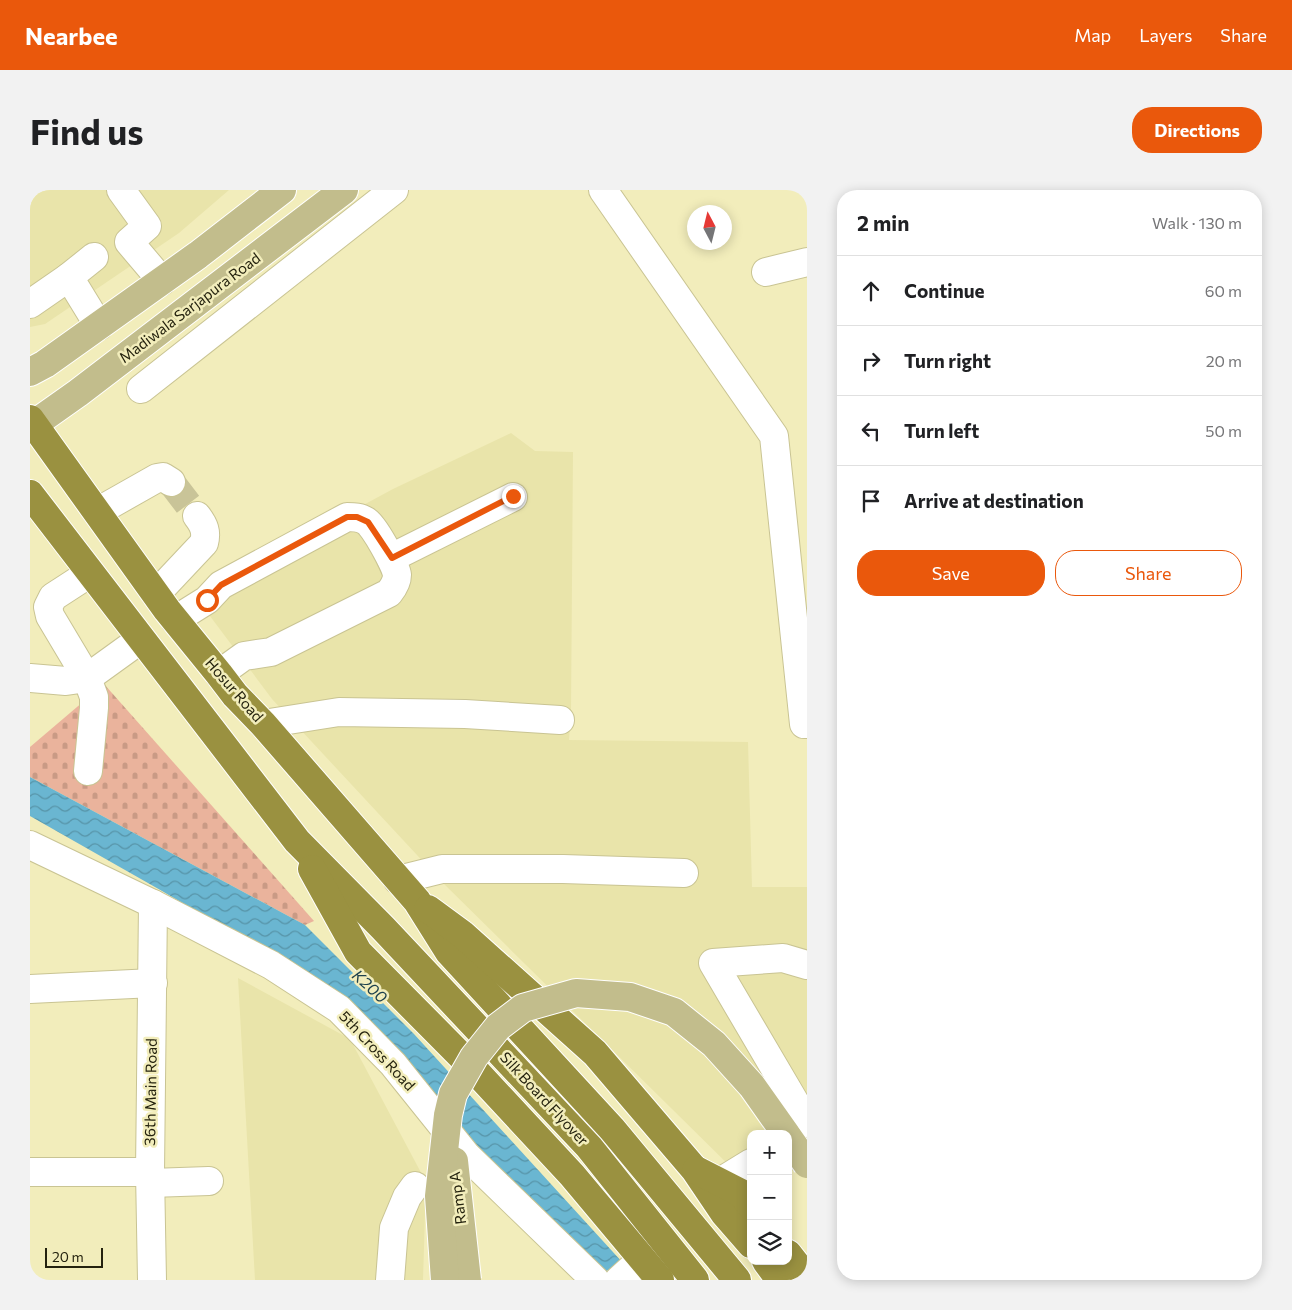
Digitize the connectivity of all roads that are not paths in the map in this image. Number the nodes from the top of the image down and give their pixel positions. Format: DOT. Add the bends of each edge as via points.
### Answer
graph roads {
  1 [pos="121,190"];
  2 [pos="282,190"];
  3 [pos="344,190"];
  4 [pos="394,190"];
  5 [pos="603,190"];
  6 [pos="94,257"];
  7 [pos="807,262"];
  8 [pos="766,272"];
  9 [pos="69,277"];
  10 [pos="162,281"];
  11 [pos="30,304"];
  12 [pos="98,326"];
  13 [pos="30,372"];
  14 [pos="142,389"];
  15 [pos="31,423"];
  16 [pos="171,482"];
  17 [pos="30,494"];
  18 [pos="513,496"];
  19 [pos="97,512"];
  20 [pos="197,516"];
  21 [pos="392,558"];
  22 [pos="90,573"];
  23 [pos="156,594"];
  24 [pos="175,620"];
  25 [pos="141,639"];
  26 [pos="219,674"];
  27 [pos="30,678"];
  28 [pos="87,678"];
  29 [pos="560,720"];
  30 [pos="263,724"];
  31 [pos="807,724"];
  32 [pos="88,771"];
  33 [pos="297,841"];
  34 [pos="30,845"];
  35 [pos="684,873"];
  36 [pos="398,880"];
  37 [pos="417,901"];
  38 [pos="153,904"];
  39 [pos="449,952"];
  40 [pos="807,965"];
  41 [pos="153,983"];
  42 [pos="30,989"];
  43 [pos="448,1115"];
  44 [pos="807,1123"];
  45 [pos="807,1128"];
  46 [pos="783,1130"];
  47 [pos="792,1135"];
  48 [pos="792,1143"];
  49 [pos="807,1164"];
  50 [pos="747,1165"];
  51 [pos="695,1170"];
  52 [pos="30,1172"];
  53 [pos="150,1177"];
  54 [pos="209,1181"];
  55 [pos="720,1182"];
  56 [pos="415,1186"];
  57 [pos="747,1201"];
  58 [pos="747,1240"];
  59 [pos="792,1259"];
  60 [pos="769,1265"];
  61 [pos="630,1270"];
  62 [pos="807,1278"];
  63 [pos="152,1280"];
  64 [pos="390,1280"];
  65 [pos="445,1280"];
  66 [pos="467,1280"];
  67 [pos="595,1280"];
  68 [pos="660,1280"];
  69 [pos="695,1280"];
  70 [pos="737,1280"];
  71 [pos="780,1280"];
  1 -- 10 [label="street" via="147,226 130,242"];
  2 -- 10 [label="main road"];
  3 -- 15 [label="main road, Madiwala Sarjapura Road" via="78,393"];
  4 -- 14 [label="street"];
  5 -- 31 [label="street" via="774,436 804,724"];
  6 -- 9 [label="street"];
  7 -- 8 [label="street"];
  9 -- 11 [label="street"];
  9 -- 12 [label="street"];
  10 -- 12 [label="main road"];
  12 -- 13 [label="main road"];
  15 -- 19 [label="highway, Hosur Road"];
  16 -- 19 [label="street" via="163,477 157,478"];
  17 -- 22 [label="highway"];
  18 -- 21 [label="street"];
  19 -- 23 [label="highway, Hosur Road"];
  20 -- 23 [label="street" via="205,529 204,544"];
  21 -- 24 [label="street" via="368,522 347,517 221,585 207,600"];
  21 -- 26 [label="street" via="397,575 390,593 271,652 244,656"];
  22 -- 25 [label="highway"];
  22 -- 28 [label="street" via="53,597 48,607 50,616"];
  23 -- 24 [label="highway, Hosur Road"];
  24 -- 26 [label="highway, Hosur Road"];
  25 -- 28 [label="street"];
  25 -- 33 [label="highway"];
  26 -- 30 [label="highway, Hosur Road" via="234,695"];
  27 -- 28 [label="street" via="66,681"];
  28 -- 32 [label="street" via="94,697"];
  29 -- 30 [label="street" via="465,714 340,712"];
  30 -- 36 [label="highway, Hosur Road"];
  33 -- 61 [label="highway" via="358,952 468,1063 572,1175"];
  33 -- 69 [label="highway, Silk Board Flyover" via="589,1147"];
  34 -- 38 [label="street, 5th Cross Road"];
  35 -- 36 [label="street" via="442,868"];
  36 -- 37 [label="highway, Hosur Road"];
  37 -- 39 [label="highway, Hosur Road"];
  37 -- 51 [label="highway" via="462,934 595,1052"];
  38 -- 41 [label="street, 36th Main Road"];
  38 -- 67 [label="street, 5th Cross Road" via="271,965 338,1009 393,1064 466,1155"];
  39 -- 70 [label="highway, Silk Board Flyover" via="612,1129"];
  40 -- 44 [label="street" via="783,958 713,963"];
  41 -- 42 [label="street"];
  41 -- 53 [label="street, 36th Main Road"];
  43 -- 46 [label="main road, bridge" via="454,1094 474,1057 498,1027 523,1008 576,993 630,997 674,1012 714,1044 752,1086"];
  43 -- 65 [label="main road, bridge" via="438,1196"];
  43 -- 66 [label="main road, Ramp A, bridge"];
  45 -- 47 [label="street"];
  48 -- 49 [label="main road, bridge"];
  50 -- 55 [label="street"];
  51 -- 55 [label="highway"];
  51 -- 58 [label="highway" via="724,1214"];
  52 -- 53 [label="street"];
  53 -- 54 [label="street"];
  53 -- 63 [label="street, 36th Main Road"];
  55 -- 57 [label="highway" via="741,1193"];
  56 -- 64 [label="street" via="394,1228"];
  59 -- 62 [label="highway"];
  60 -- 71 [label="highway"];
  61 -- 68 [label="highway"];
}
